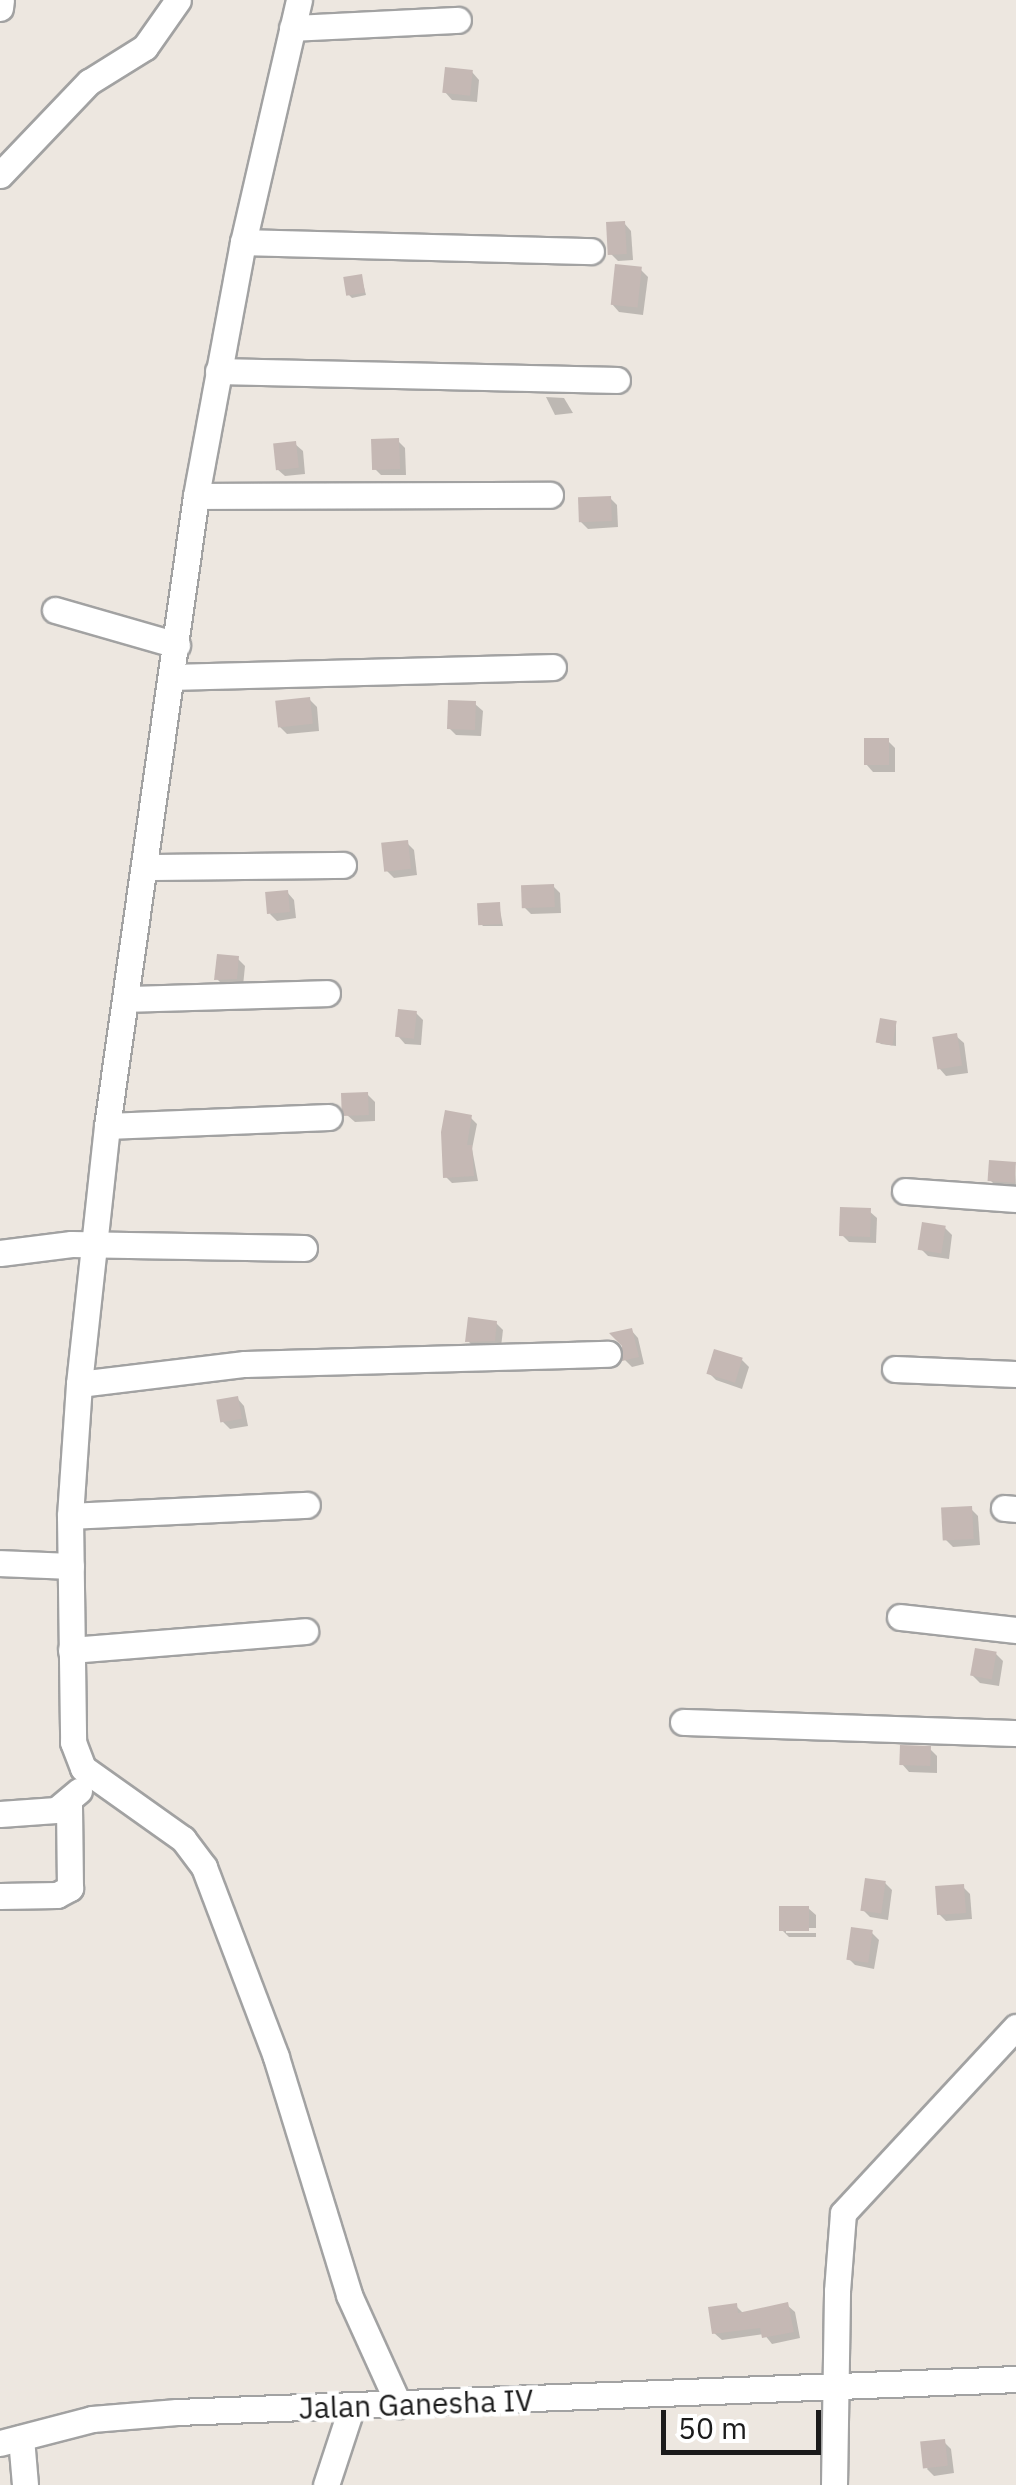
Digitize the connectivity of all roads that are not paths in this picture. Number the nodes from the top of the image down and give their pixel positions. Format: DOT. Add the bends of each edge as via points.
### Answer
graph roads {
  1 [pos="1,0"];
  2 [pos="178,0"];
  3 [pos="299,0"];
  4 [pos="0,8"];
  5 [pos="458,20"];
  6 [pos="292,28"];
  7 [pos="0,175"];
  8 [pos="243,242"];
  9 [pos="591,250"];
  10 [pos="218,371"];
  11 [pos="617,380"];
  12 [pos="550,495"];
  13 [pos="196,496"];
  14 [pos="55,610"];
  15 [pos="177,645"];
  16 [pos="554,667"];
  17 [pos="173,677"];
  18 [pos="343,865"];
  19 [pos="144,867"];
  20 [pos="326,993"];
  21 [pos="126,1000"];
  22 [pos="329,1117"];
  23 [pos="108,1126"];
  24 [pos="905,1191"];
  25 [pos="1016,1199"];
  26 [pos="96,1244"];
  27 [pos="304,1248"];
  28 [pos="0,1253"];
  29 [pos="608,1354"];
  30 [pos="895,1369"];
  31 [pos="1016,1374"];
  32 [pos="79,1384"];
  33 [pos="307,1505"];
  34 [pos="70,1516"];
  35 [pos="0,1563"];
  36 [pos="71,1566"];
  37 [pos="900,1617"];
  38 [pos="306,1630"];
  39 [pos="1016,1630"];
  40 [pos="71,1650"];
  41 [pos="683,1722"];
  42 [pos="1016,1733"];
  43 [pos="92,1776"];
  44 [pos="69,1802"];
  45 [pos="0,1814"];
  46 [pos="0,1896"];
  47 [pos="1016,2027"];
  48 [pos="1016,2379"];
  49 [pos="836,2388"];
  50 [pos="352,2406"];
  51 [pos="399,2406"];
  52 [pos="10,2440"];
  53 [pos="25,2485"];
  54 [pos="326,2485"];
  55 [pos="834,2485"];
  1 -- 4 [label="street"];
  2 -- 7 [label="street" via="144,47 88,82"];
  3 -- 6 [label="street"];
  5 -- 6 [label="street"];
  6 -- 8 [label="street"];
  8 -- 9 [label="street"];
  8 -- 10 [label="street"];
  10 -- 11 [label="street"];
  10 -- 13 [label="street"];
  12 -- 13 [label="street"];
  13 -- 15 [label="street"];
  14 -- 15 [label="street"];
  15 -- 17 [label="street"];
  16 -- 17 [label="street"];
  17 -- 19 [label="street"];
  18 -- 19 [label="street"];
  19 -- 21 [label="street"];
  20 -- 21 [label="street"];
  21 -- 23 [label="street"];
  22 -- 23 [label="street"];
  23 -- 26 [label="street"];
  24 -- 25 [label="street"];
  26 -- 27 [label="street"];
  26 -- 28 [label="street"];
  26 -- 32 [label="street"];
  29 -- 32 [label="street" via="245,1364"];
  30 -- 31 [label="street"];
  32 -- 34 [label="street"];
  33 -- 34 [label="street"];
  34 -- 36 [label="street"];
  35 -- 36 [label="street"];
  36 -- 40 [label="street"];
  37 -- 39 [label="street"];
  38 -- 40 [label="street"];
  40 -- 43 [label="street" via="72,1742"];
  41 -- 42 [label="street"];
  43 -- 44 [label="street"];
  43 -- 51 [label="street" via="183,1840 204,1867 276,2057 348,2295"];
  44 -- 45 [label="street" via="43,1813"];
  44 -- 46 [label="street" via="70,1888 57,1895"];
  47 -- 49 [label="street" via="846,2206 839,2242"];
  48 -- 49 [label="street, Jalan Ganesha IV"];
  49 -- 51 [label="street, Jalan Ganesha IV"];
  49 -- 55 [label="street"];
  50 -- 51 [label="street, Jalan Ganesha IV"];
  50 -- 52 [label="street, Jalan Ganesha IV" via="92,2419"];
  50 -- 54 [label="street"];
  52 -- 53 [label="street"];
}
